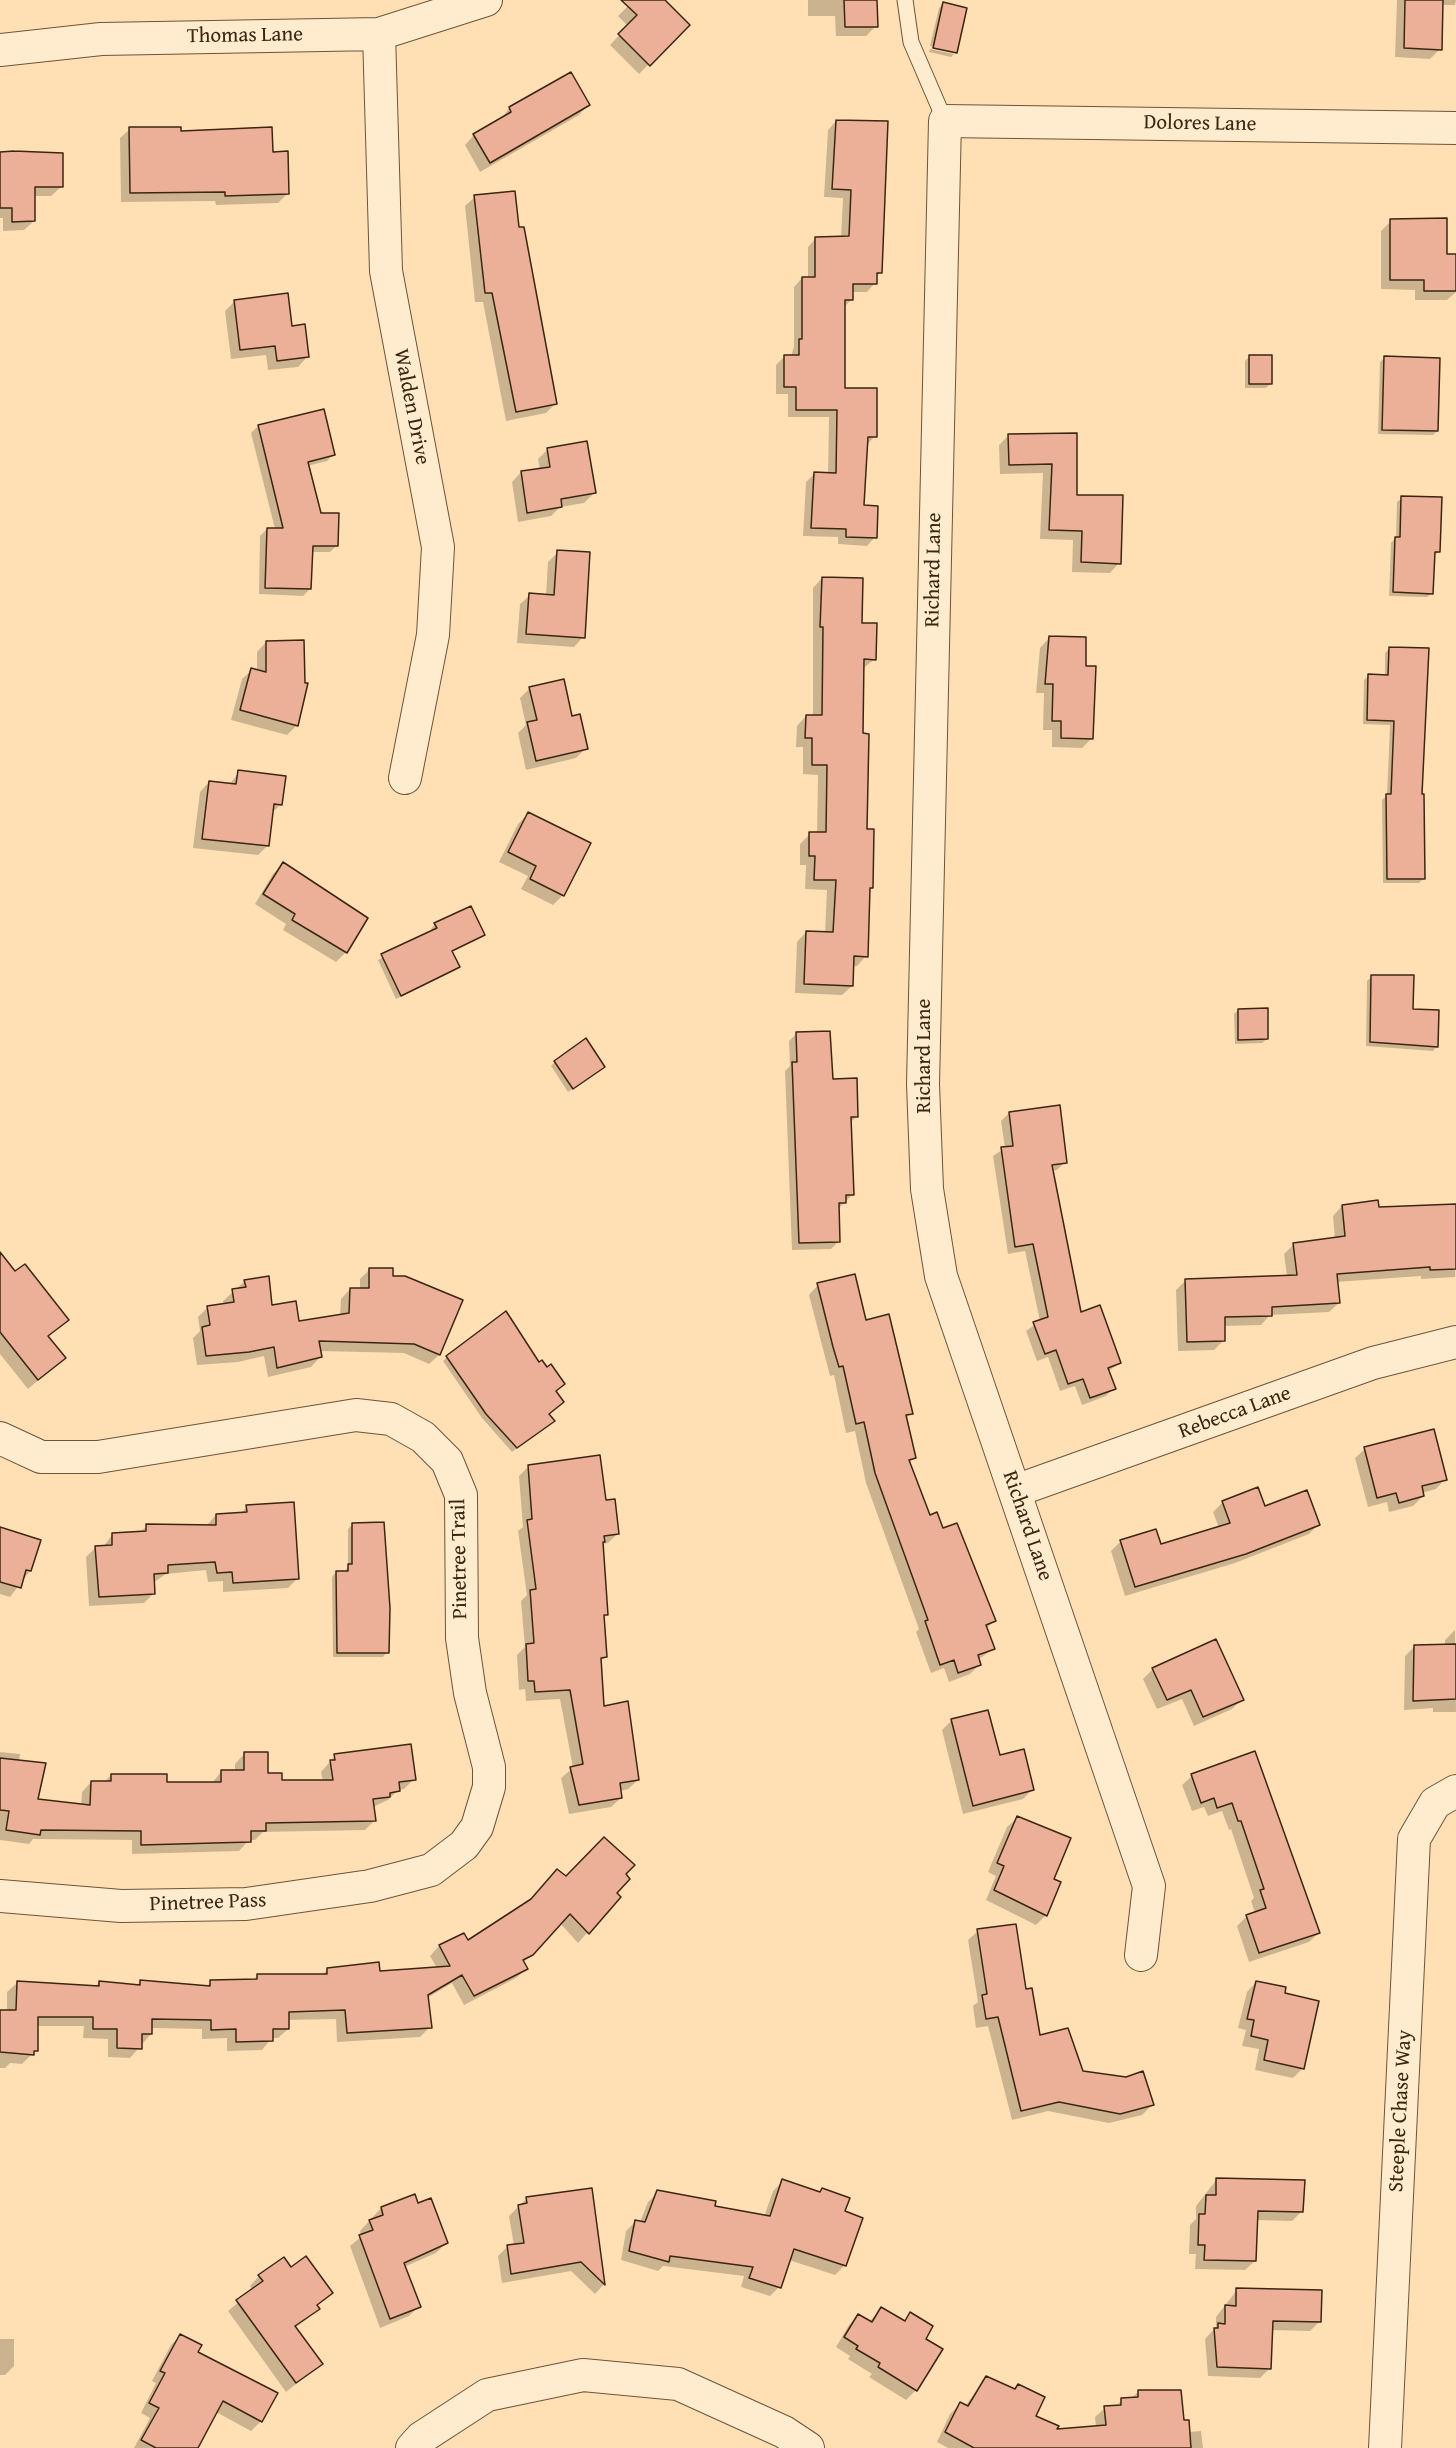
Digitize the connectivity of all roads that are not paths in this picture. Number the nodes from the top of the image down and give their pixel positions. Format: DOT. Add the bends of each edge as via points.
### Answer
graph roads {
  1 [pos="486,0"];
  2 [pos="904,0"];
  3 [pos="379,34"];
  4 [pos="0,50"];
  5 [pos="945,121"];
  6 [pos="1456,128"];
  7 [pos="405,778"];
  8 [pos="1456,1342"];
  9 [pos="0,1438"];
  10 [pos="1015,1491"];
  11 [pos="1456,1791"];
  12 [pos="413,1875"];
  13 [pos="0,1896"];
  14 [pos="1141,1955"];
  15 [pos="412,2448"];
  16 [pos="808,2448"];
  17 [pos="1385,2448"];
  1 -- 3 [label="street, Thomas Lane"];
  2 -- 5 [label="lane" via="912,42"];
  3 -- 4 [label="street, Thomas Lane" via="101,39"];
  3 -- 7 [label="street, Walden Drive" via="386,271 438,548 433,635"];
  5 -- 6 [label="street, Dolores Lane"];
  5 -- 10 [label="street, Richard Lane" via="923,1084 927,1189 941,1276"];
  8 -- 10 [label="street, Rebecca Lane" via="1373,1363"];
  9 -- 12 [label="street, Pinetree Trail" via="41,1457 98,1457 356,1414 391,1419 440,1452 453,1473 463,1506 462,1638 470,1694 489,1767 489,1787 477,1827 464,1845 431,1870"];
  10 -- 14 [label="street, Richard Lane" via="1149,1887"];
  11 -- 17 [label="street, Steeple Chase Way" via="1435,1803 1414,1839"];
  12 -- 13 [label="street, Pinetree Pass" via="288,1899 205,1906 79,1904"];
  15 -- 16 [label="street" via="487,2395 583,2375 678,2384 784,2432"];
}
